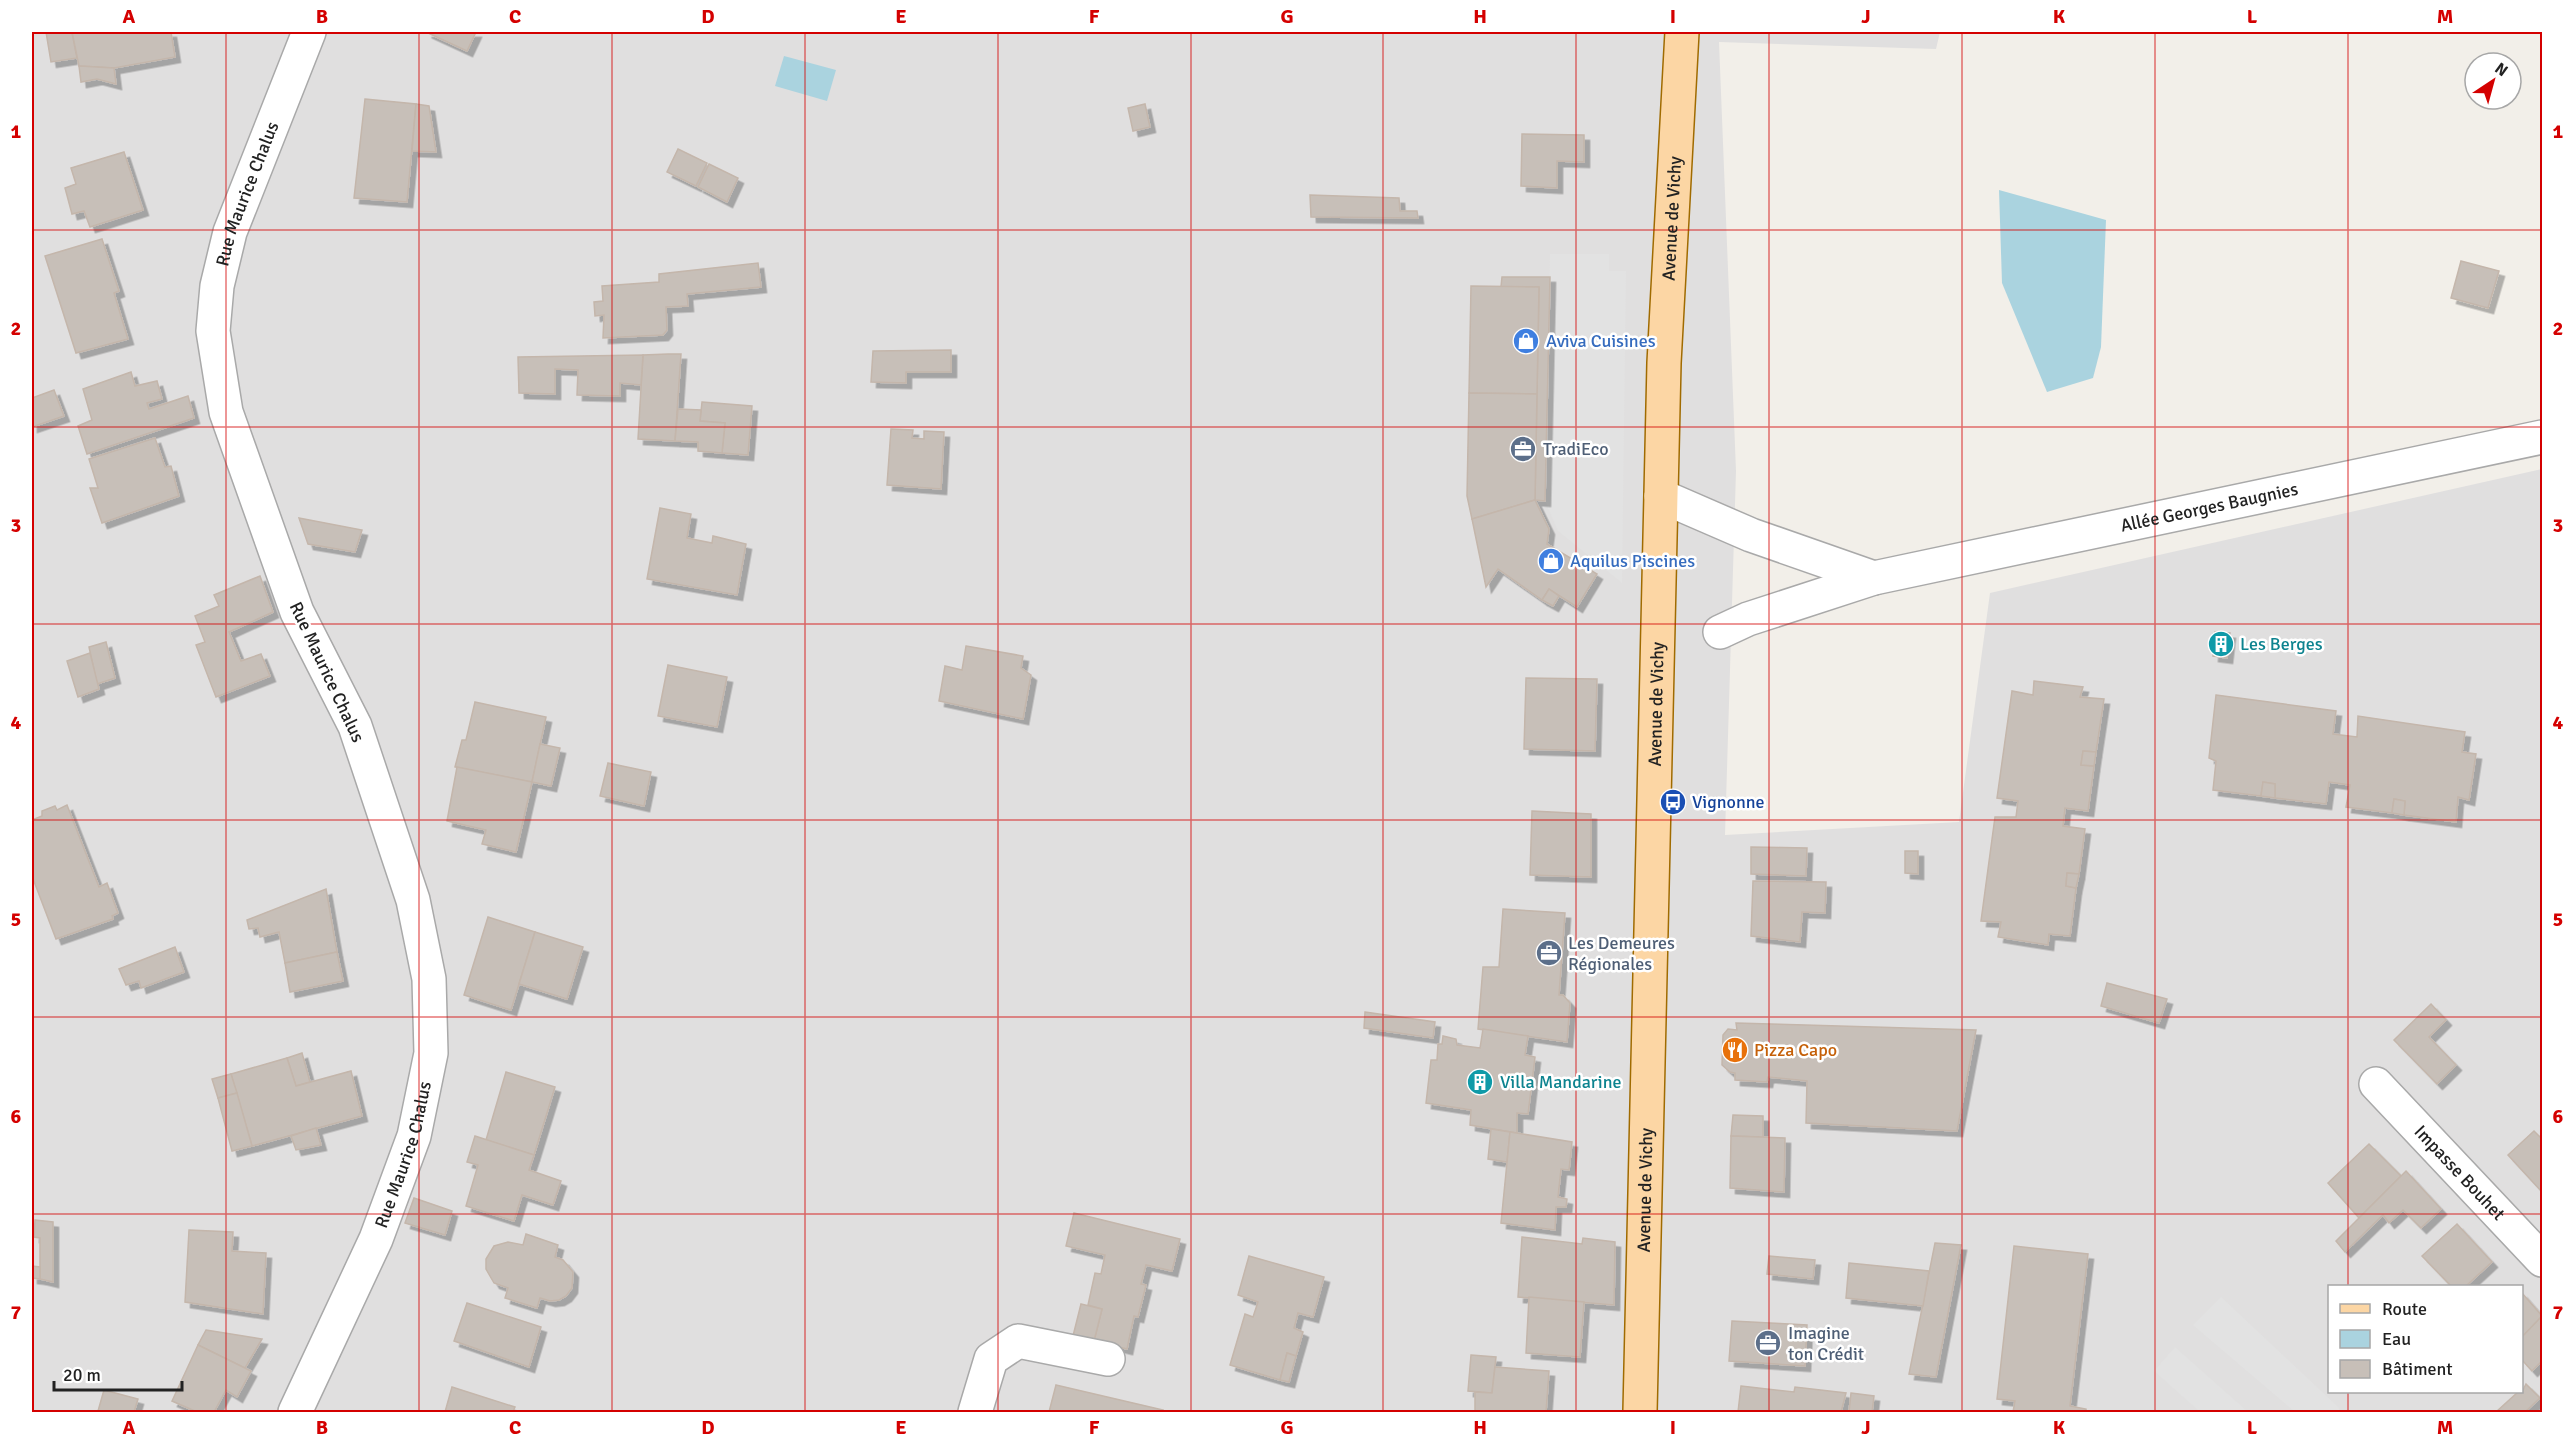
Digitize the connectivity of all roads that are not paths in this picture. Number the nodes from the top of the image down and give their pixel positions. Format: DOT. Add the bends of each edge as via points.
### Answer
graph roads {
  1 [pos="309,32"];
  2 [pos="1682,32"];
  3 [pos="2542,437"];
  4 [pos="1661,496"];
  5 [pos="1874,578"];
  6 [pos="1720,632"];
  7 [pos="2376,1084"];
  8 [pos="2542,1260"];
  9 [pos="1108,1359"];
  10 [pos="295,1413"];
  11 [pos="975,1413"];
  12 [pos="1640,1413"];
  1 -- 10 [label="street, Rue Maurice Chalus" via="230,232 217,286 213,331 226,412 297,612 355,726 413,900 429,979 431,1053 414,1136 380,1228"];
  2 -- 4 [label="main road, Avenue de Vichy" via="1664,363"];
  3 -- 5 [label="street, Allée Georges Baugnies"];
  4 -- 5 [label="street" via="1751,535"];
  4 -- 12 [label="main road, Avenue de Vichy"];
  5 -- 6 [label="street, Allée Georges Baugnies" via="1748,619"];
  7 -- 8 [label="street, Impasse Bouhet"];
  9 -- 11 [label="street" via="1018,1341 991,1359"];
}
